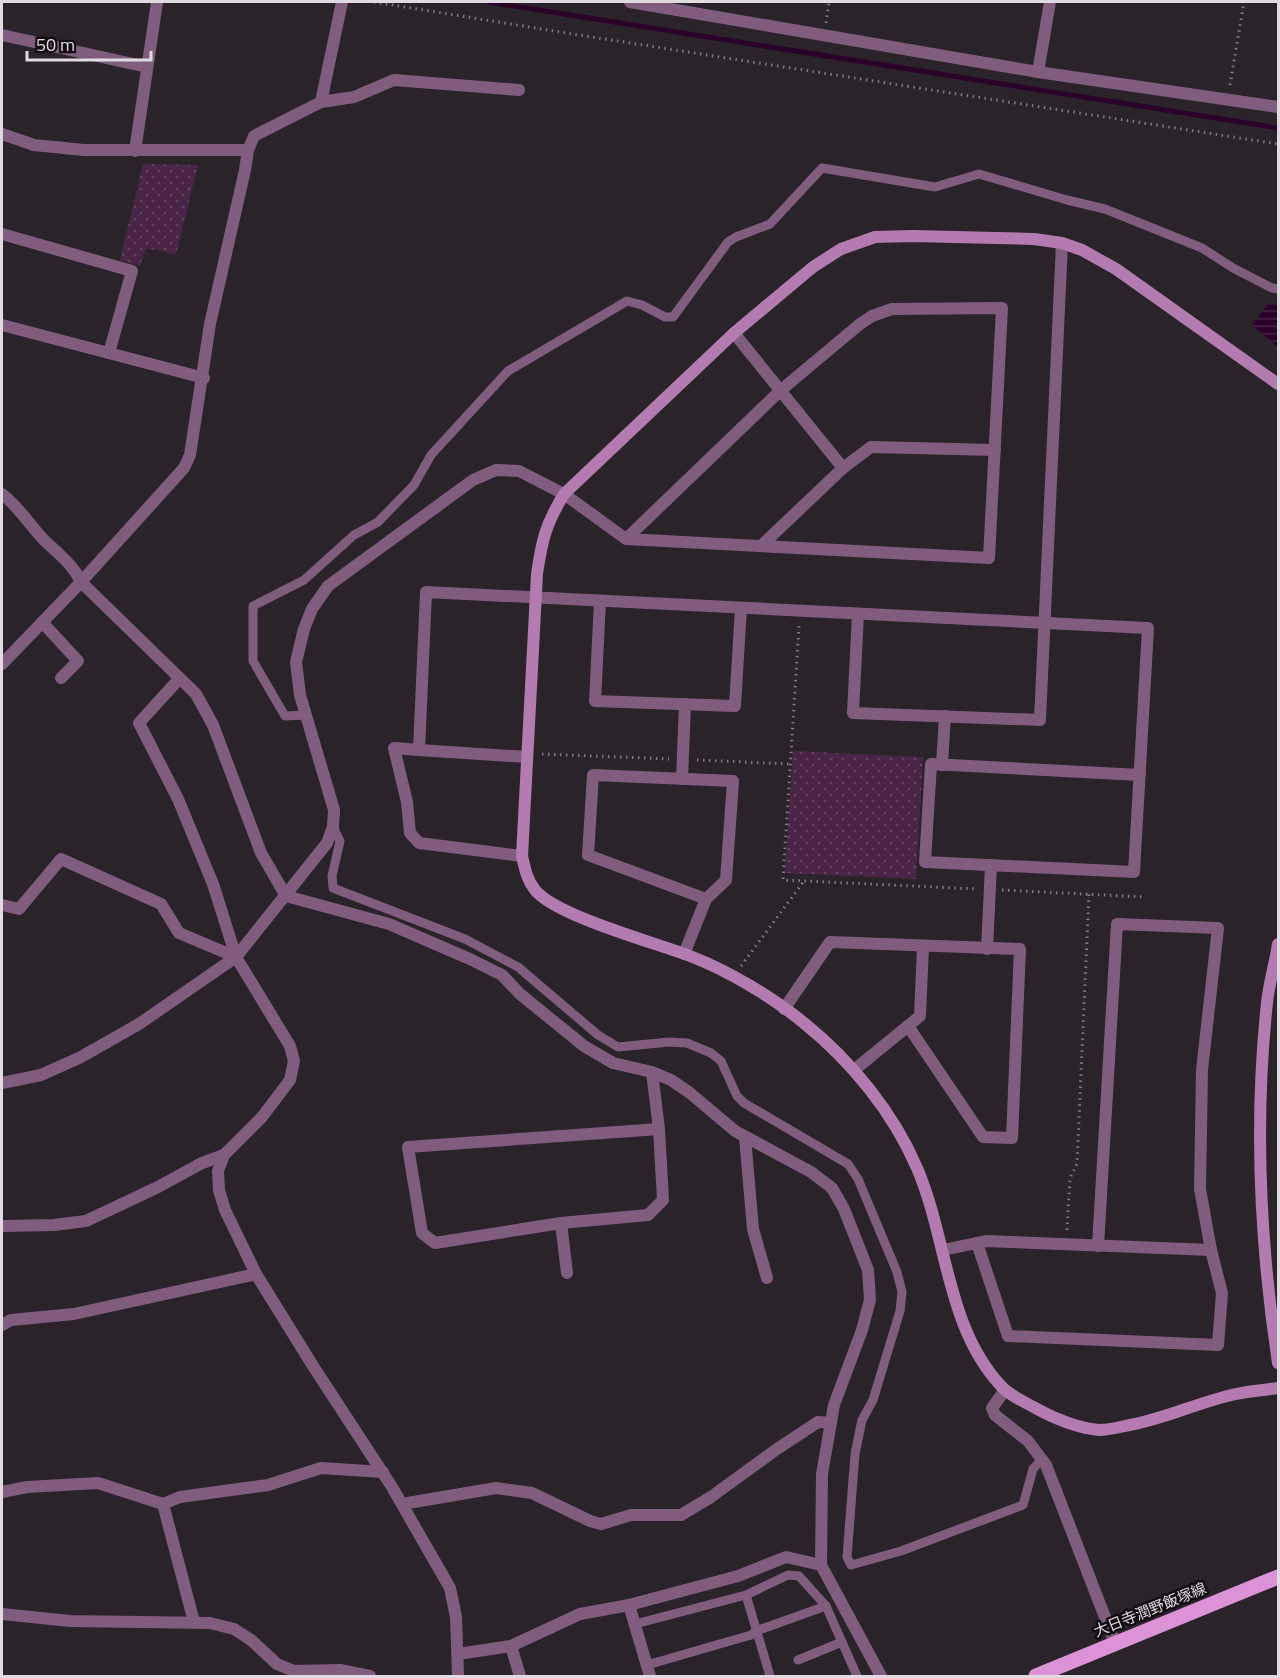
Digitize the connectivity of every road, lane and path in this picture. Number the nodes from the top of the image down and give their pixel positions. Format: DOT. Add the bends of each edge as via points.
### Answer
graph roads {
  1 [pos="158,2"];
  2 [pos="342,2"];
  3 [pos="374,2"];
  4 [pos="630,2"];
  5 [pos="635,2"];
  6 [pos="829,2"];
  7 [pos="1050,2"];
  8 [pos="1244,2"];
  9 [pos="2,35"];
  10 [pos="824,35"];
  11 [pos="147,67"];
  12 [pos="1038,72"];
  13 [pos="519,90"];
  14 [pos="1227,99"];
  15 [pos="321,102"];
  16 [pos="1278,107"];
  17 [pos="2,134"];
  18 [pos="1278,144"];
  19 [pos="248,150"];
  20 [pos="135,151"];
  21 [pos="2,234"];
  22 [pos="1062,243"];
  23 [pos="1278,289"];
  24 [pos="2,325"];
  25 [pos="734,333"];
  26 [pos="109,353"];
  27 [pos="204,378"];
  28 [pos="1278,384"];
  29 [pos="781,390"];
  30 [pos="995,450"];
  31 [pos="843,468"];
  32 [pos="2,494"];
  33 [pos="564,494"];
  34 [pos="626,539"];
  35 [pos="761,546"];
  36 [pos="81,582"];
  37 [pos="536,598"];
  38 [pos="600,601"];
  39 [pos="741,608"];
  40 [pos="858,614"];
  41 [pos="42,622"];
  42 [pos="1044,623"];
  43 [pos="799,626"];
  44 [pos="2,664"];
  45 [pos="61,678"];
  46 [pos="179,679"];
  47 [pos="685,704"];
  48 [pos="306,715"];
  49 [pos="945,716"];
  50 [pos="419,750"];
  51 [pos="542,754"];
  52 [pos="527,757"];
  53 [pos="683,760"];
  54 [pos="790,764"];
  55 [pos="942,765"];
  56 [pos="1140,775"];
  57 [pos="682,779"];
  58 [pos="333,827"];
  59 [pos="522,856"];
  60 [pos="991,866"];
  61 [pos="804,881"];
  62 [pos="990,890"];
  63 [pos="1089,894"];
  64 [pos="286,896"];
  65 [pos="1144,897"];
  66 [pos="706,899"];
  67 [pos="2,905"];
  68 [pos="1278,944"];
  69 [pos="923,946"];
  70 [pos="987,949"];
  71 [pos="684,954"];
  72 [pos="236,957"];
  73 [pos="741,966"];
  74 [pos="784,1009"];
  75 [pos="908,1026"];
  76 [pos="854,1070"];
  77 [pos="652,1072"];
  78 [pos="2,1083"];
  79 [pos="659,1128"];
  80 [pos="745,1137"];
  81 [pos="224,1155"];
  82 [pos="561,1224"];
  83 [pos="2,1226"];
  84 [pos="1067,1235"];
  85 [pos="977,1243"];
  86 [pos="1098,1246"];
  87 [pos="943,1250"];
  88 [pos="1211,1250"];
  89 [pos="567,1273"];
  90 [pos="256,1274"];
  91 [pos="767,1278"];
  92 [pos="2,1325"];
  93 [pos="1278,1363"];
  94 [pos="1278,1388"];
  95 [pos="1005,1390"];
  96 [pos="831,1423"];
  97 [pos="1042,1459"];
  98 [pos="383,1472"];
  99 [pos="2,1492"];
  100 [pos="163,1504"];
  101 [pos="402,1504"];
  102 [pos="821,1565"];
  103 [pos="1278,1577"];
  104 [pos="746,1595"];
  105 [pos="629,1605"];
  106 [pos="826,1606"];
  107 [pos="2,1614"];
  108 [pos="194,1622"];
  109 [pos="635,1624"];
  110 [pos="756,1630"];
  111 [pos="842,1642"];
  112 [pos="1115,1643"];
  113 [pos="511,1646"];
  114 [pos="458,1654"];
  115 [pos="798,1660"];
  116 [pos="649,1671"];
  117 [pos="370,1677"];
  118 [pos="458,1677"];
  119 [pos="520,1677"];
  120 [pos="770,1677"];
  121 [pos="857,1677"];
  122 [pos="881,1677"];
  123 [pos="1036,1677"];
  1 -- 11 [label="street"];
  2 -- 15 [label="street"];
  3 -- 18 [label="path"];
  4 -- 5 [label="street"];
  5 -- 10 [label="street"];
  6 -- 10 [label="path"];
  7 -- 12 [label="street"];
  8 -- 14 [label="path"];
  9 -- 11 [label="street"];
  10 -- 12 [label="street"];
  11 -- 20 [label="street"];
  12 -- 14 [label="street"];
  13 -- 15 [label="street" via="394,80 354,97"];
  14 -- 16 [label="street"];
  15 -- 19 [label="street" via="254,136"];
  17 -- 20 [label="street" via="34,145"];
  19 -- 20 [label="street"];
  19 -- 27 [label="street" via="210,324"];
  21 -- 26 [label="street" via="132,271"];
  22 -- 25 [label="street" via="1034,239 875,237 841,249 813,267"];
  22 -- 28 [label="street" via="1116,269"];
  22 -- 42 [label="street"];
  23 -- 48 [label="lane" via="1202,248 1105,209 979,174 935,187 822,168 770,224 728,242 673,317 627,301 508,371 431,455 414,485 378,522 354,535 304,580 253,606 253,661 285,716"];
  24 -- 26 [label="street"];
  25 -- 29 [label="street"];
  25 -- 33 [label="street"];
  26 -- 27 [label="street"];
  27 -- 36 [label="street" via="190,455 184,468"];
  29 -- 30 [label="street" via="872,316 892,309 1002,308"];
  29 -- 31 [label="street"];
  29 -- 34 [label="street"];
  30 -- 31 [label="street" via="871,447"];
  30 -- 35 [label="street" via="989,558"];
  31 -- 35 [label="street"];
  32 -- 36 [label="street" via="76,571"];
  33 -- 34 [label="street"];
  33 -- 37 [label="street" via="542,539"];
  33 -- 48 [label="street" via="519,471 496,470 472,480 328,586 312,609 296,662"];
  34 -- 35 [label="street"];
  36 -- 41 [label="street"];
  36 -- 46 [label="street"];
  37 -- 38 [label="street"];
  37 -- 50 [label="street" via="426,592"];
  37 -- 52 [label="street"];
  38 -- 39 [label="street"];
  38 -- 47 [label="street" via="595,701"];
  39 -- 40 [label="street"];
  39 -- 47 [label="street" via="735,706"];
  40 -- 42 [label="street"];
  40 -- 49 [label="street" via="853,713"];
  41 -- 44 [label="street"];
  41 -- 45 [label="street" via="78,661"];
  42 -- 49 [label="street" via="1040,720"];
  42 -- 56 [label="street" via="1148,628"];
  43 -- 54 [label="path"];
  46 -- 64 [label="street" via="196,694 213,725 261,853"];
  46 -- 72 [label="street" via="139,723 178,799 213,884"];
  47 -- 53 [label="street"];
  48 -- 58 [label="street" via="334,810"];
  49 -- 55 [label="street"];
  50 -- 52 [label="street"];
  50 -- 59 [label="street" via="394,748 414,838 419,843"];
  51 -- 53 [label="path"];
  52 -- 59 [label="street"];
  53 -- 54 [label="path"];
  53 -- 57 [label="street"];
  54 -- 61 [label="path" via="783,880"];
  55 -- 56 [label="street"];
  55 -- 60 [label="street" via="931,764 925,862"];
  56 -- 60 [label="street" via="1134,872"];
  57 -- 66 [label="street" via="733,782 726,880"];
  57 -- 66 [label="street" via="593,775 588,855"];
  58 -- 64 [label="street" via="327,843"];
  58 -- 97 [label="lane" via="340,841 333,888 465,939 518,967 597,1035 618,1047 687,1043 711,1053 721,1061 744,1103 848,1164 858,1179 902,1292 900,1311 873,1400 862,1420 855,1454 848,1557 851,1565 902,1551 1023,1505 1033,1470"];
  59 -- 71 [label="street" via="526,876 551,903"];
  60 -- 62 [label="street"];
  61 -- 62 [label="path"];
  61 -- 73 [label="path"];
  62 -- 63 [label="path"];
  62 -- 70 [label="street"];
  63 -- 65 [label="path"];
  63 -- 84 [label="path" via="1077,1164 1070,1178"];
  64 -- 72 [label="street"];
  64 -- 77 [label="street" via="389,924 472,960 502,975 584,1046 613,1063"];
  66 -- 71 [label="street"];
  67 -- 72 [label="street" via="19,909 61,859 161,904 179,933"];
  68 -- 93 [label="street" via="1267,1001 1260,1121 1268,1293"];
  69 -- 70 [label="street"];
  69 -- 74 [label="street" via="830,942"];
  69 -- 75 [label="street" via="920,1016"];
  70 -- 75 [label="street" via="1020,950 1012,1138 983,1137"];
  71 -- 74 [label="street" via="732,975"];
  72 -- 78 [label="street" via="139,1024 81,1057 41,1075"];
  72 -- 81 [label="street" via="290,1046 294,1061 290,1080 262,1117"];
  74 -- 76 [label="street" via="839,1052"];
  75 -- 76 [label="street"];
  76 -- 87 [label="street" via="894,1125 917,1167"];
  77 -- 79 [label="street"];
  77 -- 80 [label="street" via="690,1093"];
  79 -- 82 [label="street" via="663,1200 648,1215"];
  79 -- 82 [label="street" via="408,1148 422,1233 435,1243"];
  80 -- 91 [label="street" via="753,1229"];
  80 -- 96 [label="street" via="811,1172 832,1188 868,1270 870,1300"];
  81 -- 83 [label="street" via="86,1221"];
  81 -- 90 [label="street" via="218,1171 219,1190"];
  82 -- 89 [label="street"];
  85 -- 86 [label="street"];
  85 -- 87 [label="street"];
  85 -- 88 [label="street" via="1008,1336 1218,1345 1222,1293"];
  86 -- 88 [label="street"];
  86 -- 88 [label="street" via="1117,924 1218,928 1202,1070 1200,1189"];
  87 -- 95 [label="street" via="970,1342"];
  90 -- 92 [label="street" via="74,1314 11,1320"];
  90 -- 98 [label="street"];
  94 -- 95 [label="street" via="1236,1394 1149,1422 1101,1430 1053,1418"];
  95 -- 97 [label="street" via="992,1408 995,1416 1028,1441"];
  96 -- 101 [label="street" via="818,1422 681,1515 631,1515 601,1524 532,1493 496,1488"];
  96 -- 102 [label="street" via="822,1474"];
  97 -- 112 [label="street"];
  98 -- 100 [label="street" via="321,1468 268,1485 180,1497"];
  98 -- 101 [label="street"];
  99 -- 100 [label="street" via="98,1483"];
  100 -- 108 [label="street"];
  101 -- 114 [label="street" via="450,1588"];
  102 -- 105 [label="street" via="786,1557 738,1576"];
  102 -- 122 [label="street"];
  103 -- 112 [label="main road, 大日寺潤野飯塚線"];
  104 -- 106 [label="lane" via="788,1575 799,1576"];
  104 -- 109 [label="lane"];
  104 -- 110 [label="lane"];
  105 -- 109 [label="street"];
  105 -- 113 [label="street" via="580,1614"];
  106 -- 110 [label="lane"];
  106 -- 111 [label="lane"];
  107 -- 108 [label="street" via="70,1621"];
  108 -- 117 [label="street" via="234,1629 277,1664 294,1671 340,1670"];
  109 -- 116 [label="street"];
  110 -- 116 [label="lane"];
  110 -- 120 [label="lane"];
  111 -- 115 [label="lane"];
  111 -- 121 [label="lane"];
  112 -- 123 [label="main road, 大日寺潤野飯塚線"];
  113 -- 114 [label="street"];
  113 -- 119 [label="street"];
  114 -- 118 [label="street"];
}
